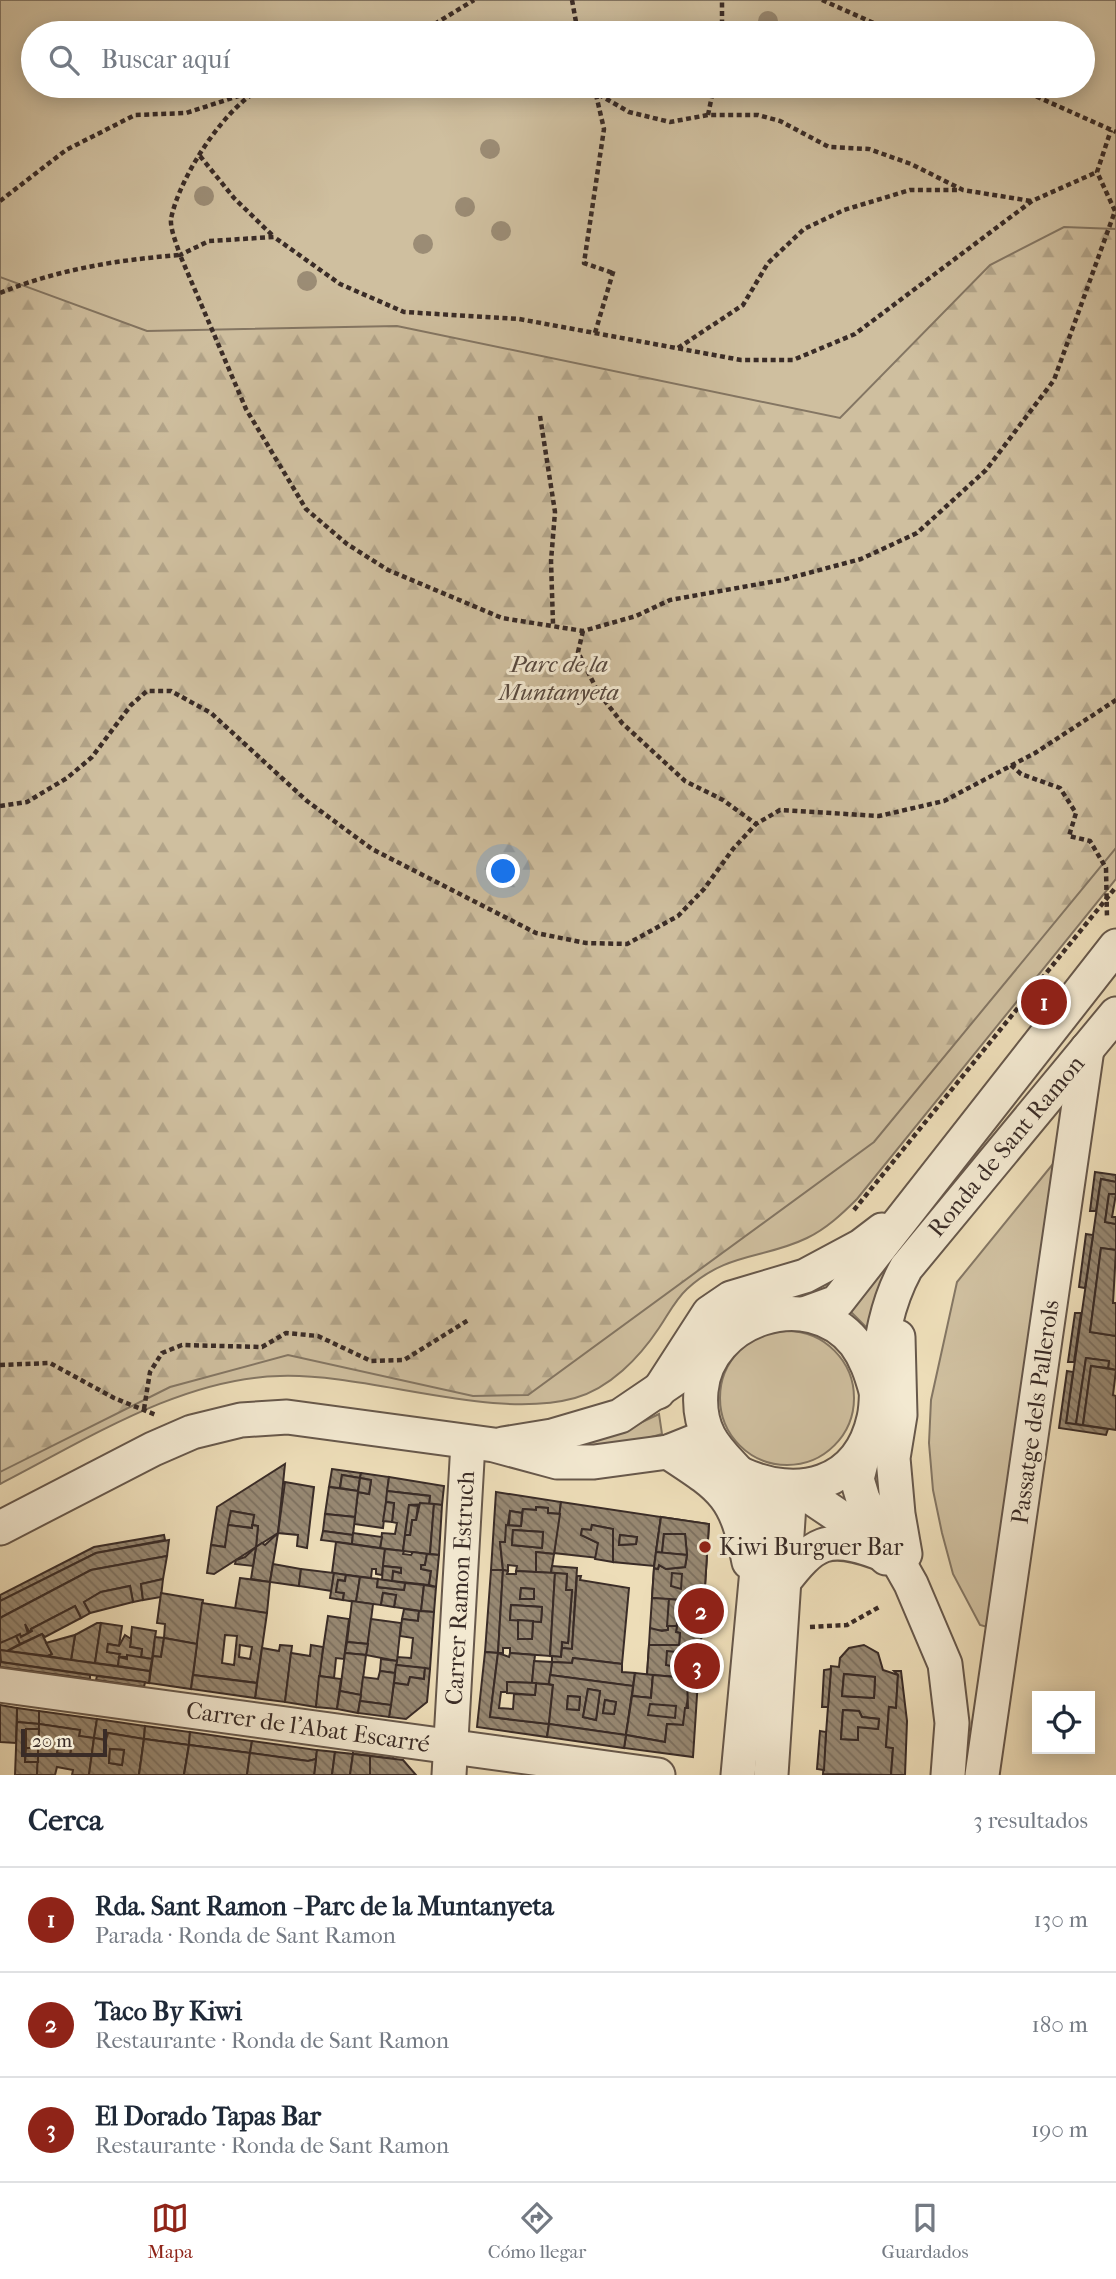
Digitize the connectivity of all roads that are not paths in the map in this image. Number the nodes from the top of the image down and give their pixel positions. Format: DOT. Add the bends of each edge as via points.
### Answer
graph roads {
  1 [pos="1111,933"];
  2 [pos="1116,1013"];
  3 [pos="1087,1049"];
  4 [pos="908,1211"];
  5 [pos="922,1246"];
  6 [pos="804,1314"];
  7 [pos="718,1348"];
  8 [pos="876,1391"];
  9 [pos="657,1392"];
  10 [pos="708,1436"];
  11 [pos="867,1440"];
  12 [pos="481,1444"];
  13 [pos="668,1452"];
  14 [pos="741,1474"];
  15 [pos="794,1488"];
  16 [pos="0,1528"];
  17 [pos="882,1554"];
  18 [pos="911,1584"];
  19 [pos="768,1586"];
  20 [pos="0,1685"];
  21 [pos="449,1761"];
  22 [pos="658,1775"];
  23 [pos="738,1775"];
  24 [pos="771,1775"];
  25 [pos="948,1775"];
  26 [pos="982,1775"];
  1 -- 4 [label="street, Ronda de Sant Ramon"];
  2 -- 3 [label="street, Ronda de Sant Ramon"];
  3 -- 5 [label="street, Ronda de Sant Ramon"];
  3 -- 26 [label="street, Passatge dels Pallerols"];
  4 -- 6 [label="street, Ronda de Sant Ramon" via="837,1302"];
  4 -- 9 [label="street, Ronda de Sant Ramon" via="861,1246 805,1276 731,1298 709,1313"];
  5 -- 8 [label="street, Ronda de Sant Ramon" via="891,1297"];
  5 -- 18 [label="street, Ronda de Sant Ramon" via="900,1317 900,1415 893,1458"];
  6 -- 7 [label="street, Ronda de Sant Ramon" via="756,1319"];
  6 -- 8 [label="street, Ronda de Sant Ramon" via="831,1324 853,1341 869,1364"];
  7 -- 9 [label="street"];
  7 -- 10 [label="street, Ronda de Sant Ramon" via="701,1390"];
  8 -- 11 [label="street, Ronda de Sant Ramon" via="875,1417"];
  9 -- 12 [label="street" via="620,1416 589,1426"];
  10 -- 13 [label="street"];
  10 -- 14 [label="street, Ronda de Sant Ramon" via="722,1458"];
  11 -- 15 [label="street, Ronda de Sant Ramon" via="839,1473"];
  11 -- 18 [label="street" via="859,1464 860,1489"];
  12 -- 13 [label="street" via="556,1462"];
  12 -- 16 [label="street" via="287,1417 241,1420 179,1438"];
  12 -- 21 [label="street, Carrer Ramon Estruch"];
  13 -- 19 [label="street, Ronda de Sant Ramon" via="714,1482 728,1499"];
  14 -- 15 [label="street, Ronda de Sant Ramon" via="764,1485"];
  14 -- 19 [label="street, Ronda de Sant Ramon" via="759,1501"];
  15 -- 17 [label="street" via="849,1523"];
  15 -- 19 [label="street, Ronda de Sant Ramon"];
  17 -- 18 [label="street"];
  17 -- 19 [label="street" via="840,1541 819,1546"];
  18 -- 25 [label="street" via="946,1664 952,1723"];
  19 -- 23 [label="street, Ronda de Sant Ramon"];
  19 -- 24 [label="street, Ronda de Sant Ramon"];
  20 -- 21 [label="street, Carrer de l'Abat Escarré"];
  21 -- 22 [label="street, Carrer de l'Abat Escarré"];
}
